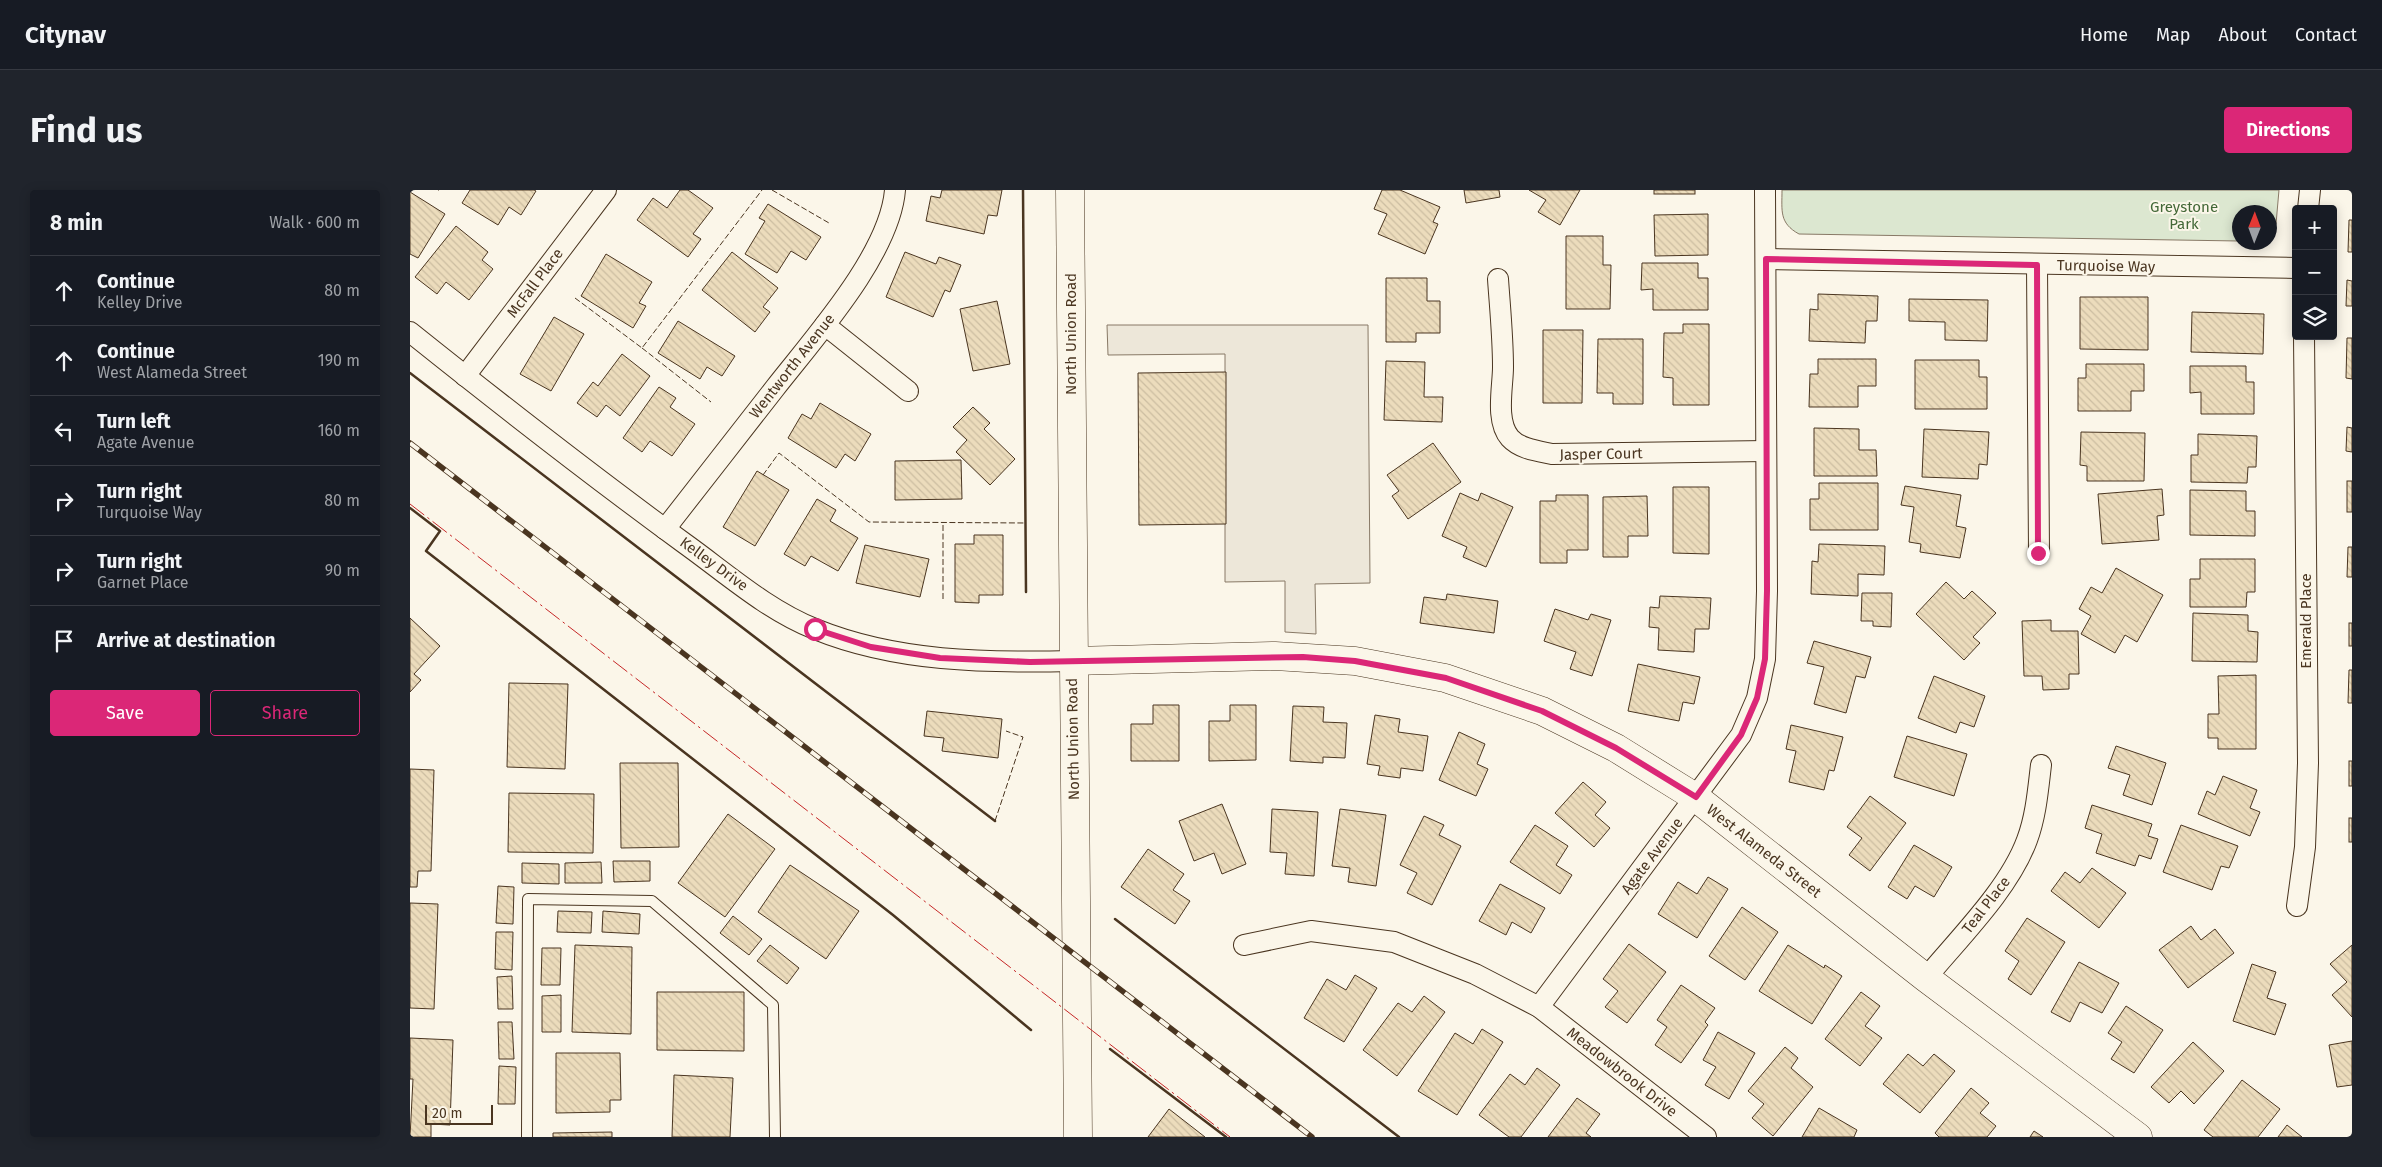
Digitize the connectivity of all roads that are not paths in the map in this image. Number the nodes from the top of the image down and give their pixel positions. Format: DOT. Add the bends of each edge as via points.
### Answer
graph roads {
  1 [pos="606,190"];
  2 [pos="895,190"];
  3 [pos="1070,190"];
  4 [pos="1765,190"];
  5 [pos="2310,190"];
  6 [pos="2308,205"];
  7 [pos="1766,259"];
  8 [pos="2037,265"];
  9 [pos="2292,268"];
  10 [pos="1498,279"];
  11 [pos="825,324"];
  12 [pos="410,332"];
  13 [pos="2304,340"];
  14 [pos="465,376"];
  15 [pos="908,391"];
  16 [pos="1766,451"];
  17 [pos="665,529"];
  18 [pos="2038,553"];
  19 [pos="1072,661"];
  20 [pos="2041,765"];
  21 [pos="1696,797"];
  22 [pos="2297,906"];
  23 [pos="1244,945"];
  24 [pos="1926,978"];
  25 [pos="1539,1007"];
  26 [pos="527,1137"];
  27 [pos="775,1137"];
  28 [pos="1078,1137"];
  29 [pos="1706,1137"];
  30 [pos="2138,1137"];
  1 -- 14 [label="street, McFall Place"];
  2 -- 11 [label="street, Wentworth Avenue" via="885,233 874,255"];
  3 -- 19 [label="street, North Union Road"];
  4 -- 7 [label="street, Agate Avenue"];
  5 -- 6 [label="street"];
  7 -- 8 [label="street, Turquoise Way"];
  7 -- 16 [label="street, Agate Avenue"];
  8 -- 9 [label="street, Turquoise Way"];
  8 -- 18 [label="street"];
  10 -- 16 [label="street, Jasper Court" via="1503,368 1500,396 1505,429 1510,438 1523,447 1552,454"];
  11 -- 15 [label="street"];
  11 -- 17 [label="street, Wentworth Avenue"];
  12 -- 14 [label="street, Kelley Drive"];
  13 -- 22 [label="street, Emerald Place" via="2308,763 2306,847"];
  14 -- 17 [label="street, Kelley Drive"];
  16 -- 21 [label="street, Agate Avenue" via="1765,659 1757,698 1741,735"];
  17 -- 19 [label="street, Kelley Drive" via="772,607 815,629 871,647 940,658"];
  19 -- 21 [label="street, West Alameda Street" via="1303,657 1355,661 1446,678 1542,711 1616,748"];
  19 -- 28 [label="street, North Union Road"];
  20 -- 24 [label="street, Teal Place" via="2027,840 2008,879"];
  21 -- 24 [label="street, West Alameda Street"];
  21 -- 25 [label="street, Agate Avenue"];
  23 -- 25 [label="street, Meadowbrook Drive" via="1311,931 1394,942 1475,974"];
  24 -- 30 [label="street, West Alameda Street"];
  25 -- 29 [label="street, Meadowbrook Drive"];
  26 -- 27 [label="lane" via="528,899 652,901 773,1005"];
}
